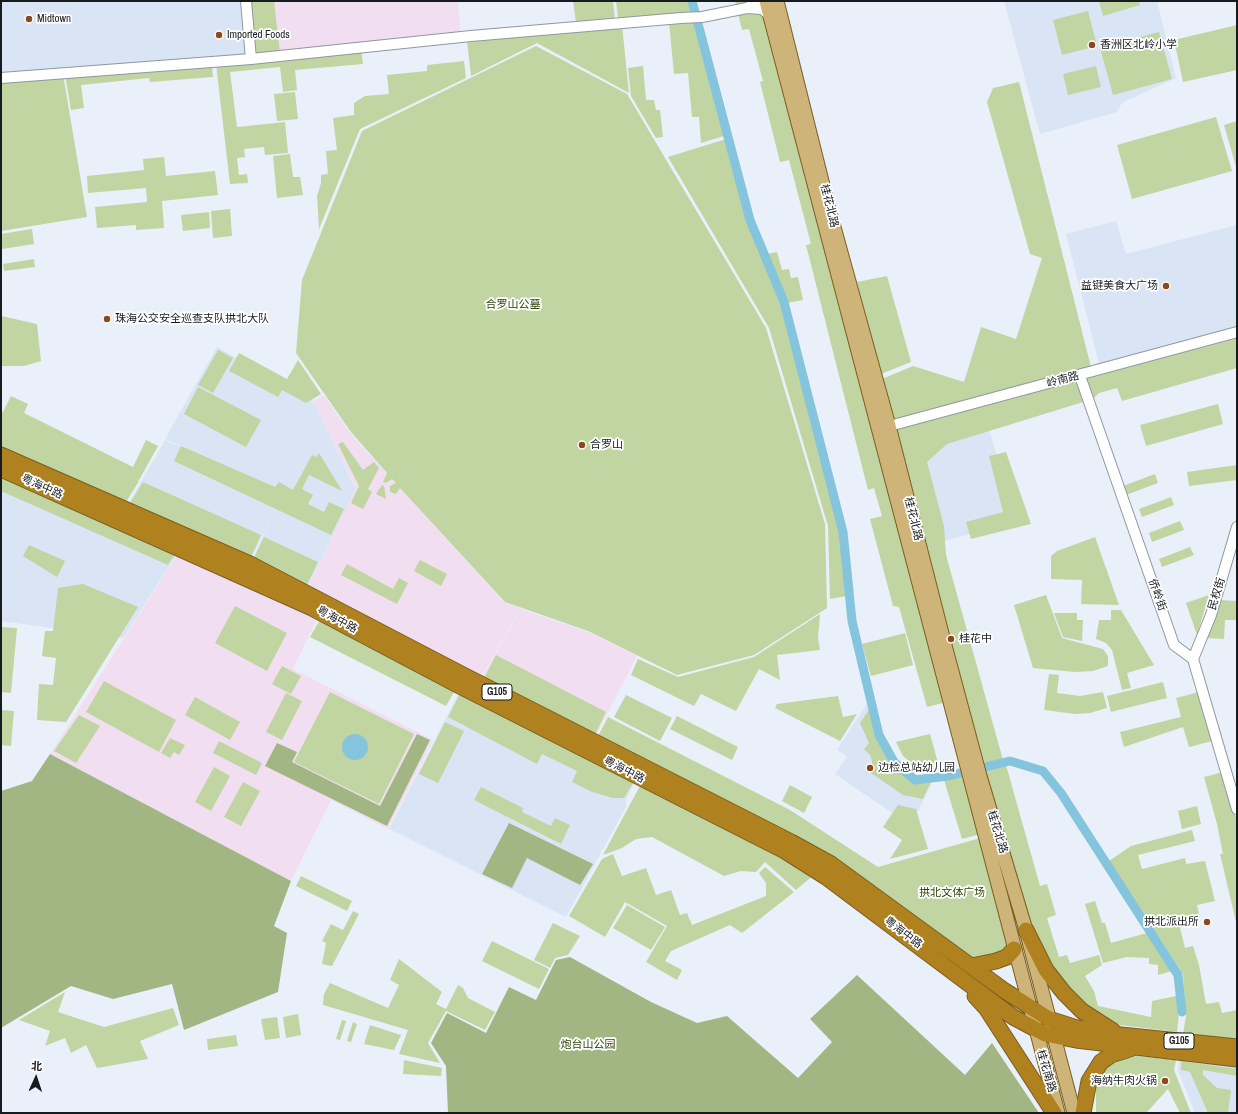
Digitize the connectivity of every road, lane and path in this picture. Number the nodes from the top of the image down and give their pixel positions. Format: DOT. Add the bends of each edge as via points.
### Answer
graph roads {
  1 [pos="246,1"];
  2 [pos="759,1"];
  3 [pos="766,1"];
  4 [pos="777,1"];
  5 [pos="747,8"];
  6 [pos="770,16"];
  7 [pos="251,59"];
  8 [pos="1,78"];
  9 [pos="1237,332"];
  10 [pos="1080,376"];
  11 [pos="883,428"];
  12 [pos="1,455"];
  13 [pos="1,469"];
  14 [pos="1237,527"];
  15 [pos="1193,659"];
  16 [pos="975,777"];
  17 [pos="1237,809"];
  18 [pos="1026,930"];
  19 [pos="1014,949"];
  20 [pos="972,966"];
  21 [pos="952,970"];
  22 [pos="1028,1005"];
  23 [pos="1049,1019"];
  24 [pos="1034,1029"];
  25 [pos="1121,1035"];
  26 [pos="1053,1036"];
  27 [pos="1237,1047"];
  28 [pos="1134,1048"];
  29 [pos="1237,1059"];
  30 [pos="1054,1113"];
  31 [pos="1058,1113"];
  32 [pos="1074,1113"];
  33 [pos="1082,1113"];
  1 -- 7 [label="street"];
  2 -- 5 [label="street"];
  3 -- 6 [label="main road, 桂花北路"];
  4 -- 11 [label="main road, 桂花北路"];
  5 -- 6 [label="street" via="762,9"];
  5 -- 7 [label="street" via="702,17 471,36"];
  6 -- 11 [label="main road, 桂花北路"];
  7 -- 8 [label="street"];
  9 -- 10 [label="street, 岭南路"];
  10 -- 11 [label="street, 岭南路"];
  10 -- 15 [label="street, 侨岭街" via="1174,645"];
  11 -- 16 [label="main road, 桂花北路"];
  12 -- 20 [label="highway, 粤海中路 / G105" via="250,564 791,842 831,864"];
  13 -- 21 [label="highway, 粤海中路 / G105" via="312,608 785,851 826,877"];
  14 -- 15 [label="street, 民权街" via="1211,615"];
  15 -- 17 [label="street"];
  16 -- 18 [label="main road, 桂花北路"];
  16 -- 19 [label="main road, 桂花北路"];
  18 -- 23 [label="main road, 桂花北路"];
  18 -- 25 [label="highway" via="1046,970 1064,993 1082,1011"];
  19 -- 20 [label="highway" via="1007,957"];
  19 -- 22 [label="main road, 桂花北路"];
  20 -- 22 [label="highway, 粤海中路 / G105"];
  21 -- 24 [label="highway, 粤海中路 / G105" via="1013,1017"];
  21 -- 30 [label="highway" via="986,1008"];
  22 -- 23 [label="highway, 粤海中路 / G105"];
  22 -- 24 [label="main road, 桂花北路"];
  23 -- 25 [label="highway, 粤海中路 / G105" via="1077,1028"];
  23 -- 26 [label="main road, 桂花北路"];
  24 -- 26 [label="highway, 粤海中路 / G105"];
  24 -- 31 [label="main road, 桂花南路"];
  25 -- 27 [label="highway, 粤海中路 / G105"];
  26 -- 28 [label="highway, 粤海中路 / G105"];
  26 -- 32 [label="main road, 桂花南路"];
  28 -- 29 [label="highway, 粤海中路 / G105"];
  28 -- 33 [label="highway" via="1111,1055 1101,1062 1089,1081"];
}
